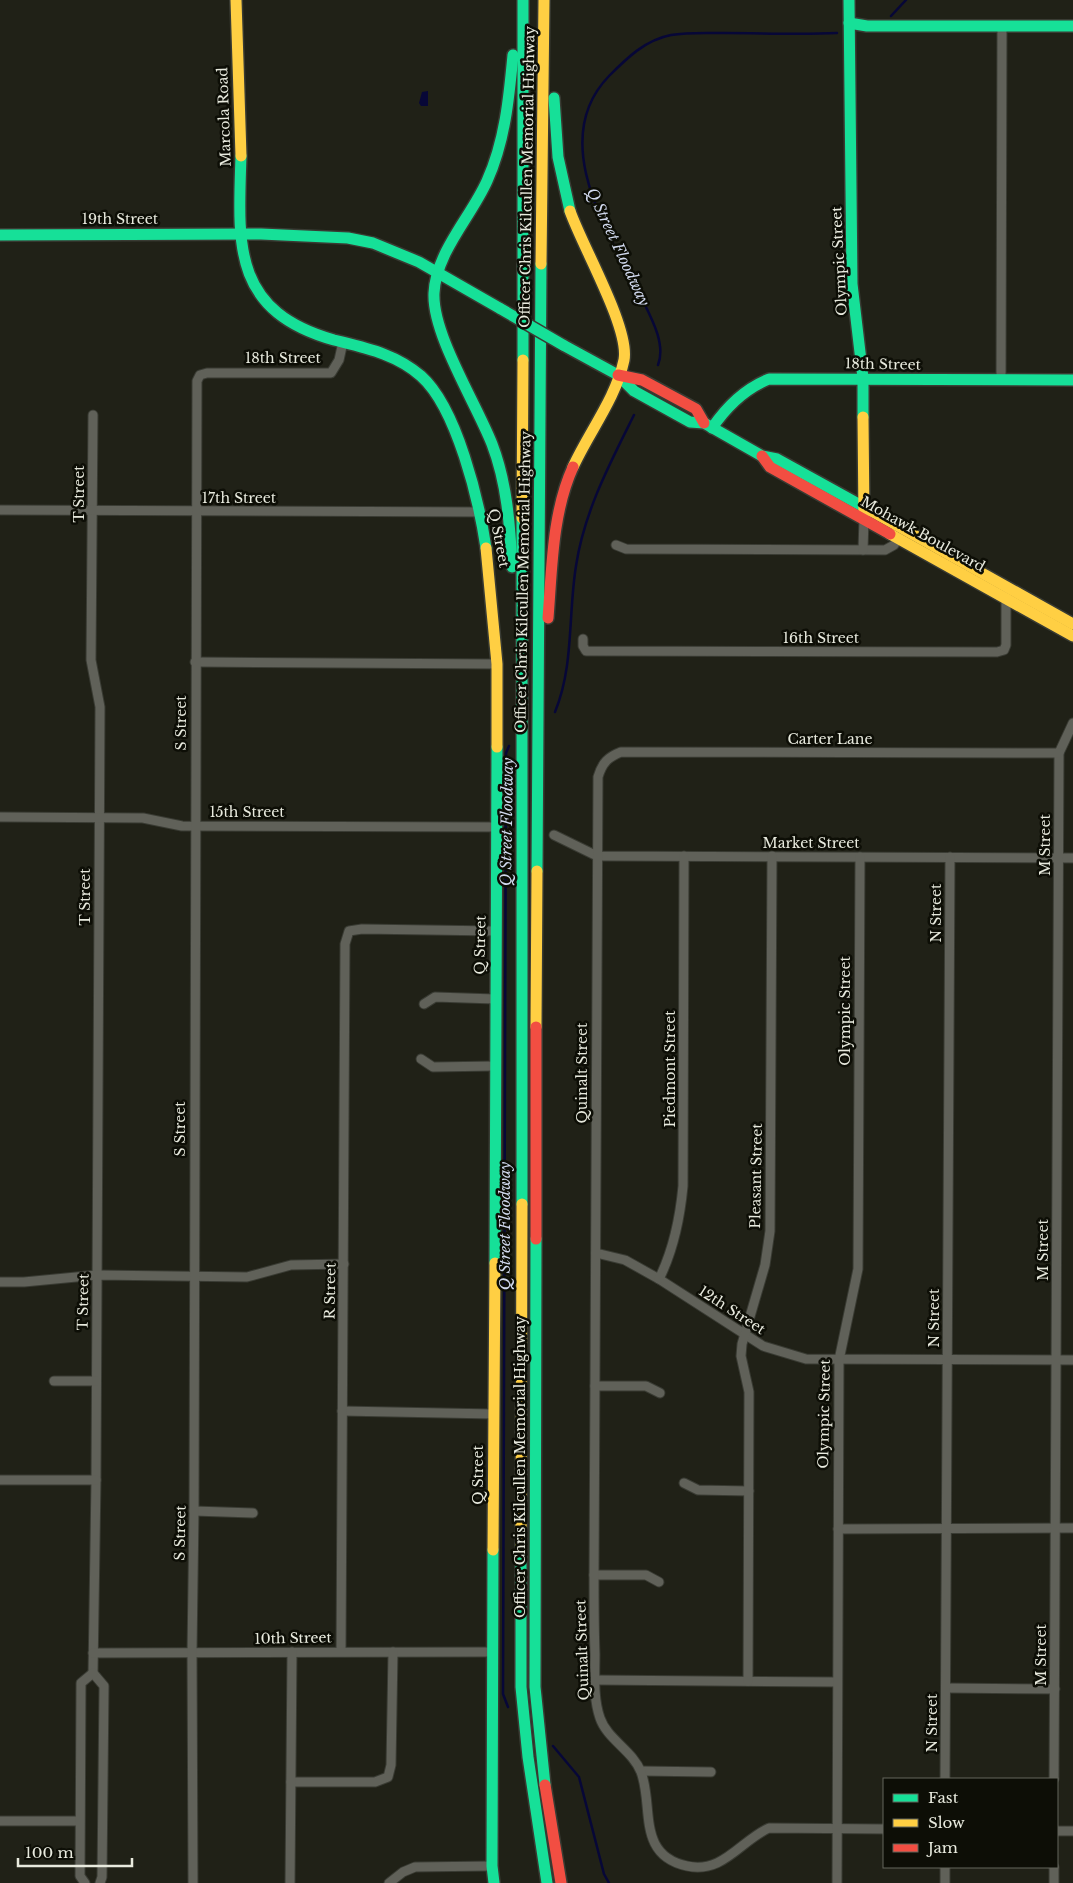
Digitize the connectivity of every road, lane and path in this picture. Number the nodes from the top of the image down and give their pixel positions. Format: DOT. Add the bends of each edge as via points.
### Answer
graph roads {
  1 [pos="236,0"];
  2 [pos="518,0"];
  3 [pos="523,0"];
  4 [pos="544,0"];
  5 [pos="551,0"];
  6 [pos="849,0"];
  7 [pos="849,23"];
  8 [pos="1002,26"];
  9 [pos="1073,26"];
  10 [pos="241,234"];
  11 [pos="0,235"];
  12 [pos="437,274"];
  13 [pos="343,342"];
  14 [pos="200,375"];
  15 [pos="618,375"];
  16 [pos="863,378"];
  17 [pos="1001,380"];
  18 [pos="1073,380"];
  19 [pos="93,415"];
  20 [pos="708,426"];
  21 [pos="0,510"];
  22 [pos="92,511"];
  23 [pos="196,512"];
  24 [pos="479,512"];
  25 [pos="864,512"];
  26 [pos="899,538"];
  27 [pos="616,545"];
  28 [pos="863,550"];
  29 [pos="1006,592"];
  30 [pos="1073,624"];
  31 [pos="1073,636"];
  32 [pos="583,639"];
  33 [pos="523,660"];
  34 [pos="195,662"];
  35 [pos="497,664"];
  36 [pos="537,672"];
  37 [pos="1073,724"];
  38 [pos="1059,753"];
  39 [pos="604,762"];
  40 [pos="0,817"];
  41 [pos="99,818"];
  42 [pos="194,826"];
  43 [pos="496,827"];
  44 [pos="554,835"];
  45 [pos="597,856"];
  46 [pos="684,856"];
  47 [pos="772,856"];
  48 [pos="860,857"];
  49 [pos="950,857"];
  50 [pos="1059,858"];
  51 [pos="1073,858"];
  52 [pos="496,930"];
  53 [pos="495,998"];
  54 [pos="424,1004"];
  55 [pos="421,1060"];
  56 [pos="495,1066"];
  57 [pos="596,1253"];
  58 [pos="344,1264"];
  59 [pos="97,1275"];
  60 [pos="193,1275"];
  61 [pos="659,1279"];
  62 [pos="0,1282"];
  63 [pos="743,1334"];
  64 [pos="839,1360"];
  65 [pos="948,1360"];
  66 [pos="1056,1360"];
  67 [pos="1073,1360"];
  68 [pos="54,1381"];
  69 [pos="96,1381"];
  70 [pos="595,1386"];
  71 [pos="660,1393"];
  72 [pos="342,1411"];
  73 [pos="493,1414"];
  74 [pos="0,1480"];
  75 [pos="96,1480"];
  76 [pos="684,1483"];
  77 [pos="749,1491"];
  78 [pos="194,1511"];
  79 [pos="253,1513"];
  80 [pos="1056,1528"];
  81 [pos="1073,1528"];
  82 [pos="838,1529"];
  83 [pos="947,1529"];
  84 [pos="594,1575"];
  85 [pos="659,1582"];
  86 [pos="341,1651"];
  87 [pos="93,1652"];
  88 [pos="192,1652"];
  89 [pos="292,1652"];
  90 [pos="393,1652"];
  91 [pos="492,1652"];
  92 [pos="93,1673"];
  93 [pos="595,1680"];
  94 [pos="748,1681"];
  95 [pos="838,1682"];
  96 [pos="946,1688"];
  97 [pos="1055,1689"];
  98 [pos="640,1771"];
  99 [pos="711,1772"];
  100 [pos="945,1778"];
  101 [pos="1054,1778"];
  102 [pos="291,1782"];
  103 [pos="0,1821"];
  104 [pos="80,1821"];
  105 [pos="837,1828"];
  106 [pos="883,1828"];
  107 [pos="1058,1830"];
  108 [pos="1073,1831"];
  109 [pos="492,1866"];
  110 [pos="945,1868"];
  111 [pos="1054,1868"];
  112 [pos="85,1883"];
  113 [pos="100,1883"];
  114 [pos="193,1883"];
  115 [pos="290,1883"];
  116 [pos="390,1883"];
  117 [pos="494,1883"];
  118 [pos="547,1883"];
  119 [pos="561,1883"];
  120 [pos="837,1883"];
  121 [pos="945,1883"];
  122 [pos="1054,1883"];
  1 -- 10 [label="main road, Marcola Road"];
  2 -- 12 [label="main road" via="501,142 488,180"];
  3 -- 33 [label="main road, Officer Chris Kilcullen Memorial Highway"];
  4 -- 36 [label="main road, Officer Chris Kilcullen Memorial Highway"];
  5 -- 15 [label="main road" via="560,171 570,212 623,333 625,354"];
  6 -- 7 [label="main road, Olympic Street"];
  7 -- 8 [label="main road" via="867,26"];
  7 -- 16 [label="main road, Olympic Street" via="852,284"];
  8 -- 9 [label="main road"];
  8 -- 17 [label="street"];
  10 -- 11 [label="main road, 19th Street"];
  10 -- 12 [label="main road, Mohawk Boulevard" via="348,238 380,246 419,262"];
  10 -- 13 [label="main road, Q Street" via="248,273 268,306 300,330"];
  12 -- 15 [label="main road, Mohawk Boulevard, bridge"];
  12 -- 33 [label="main road" via="435,312 443,339 498,464 511,542 516,640"];
  13 -- 14 [label="street, 18th Street" via="339,360 331,373 230,372"];
  13 -- 24 [label="main road, Q Street" via="397,358 419,374 435,392 450,419"];
  14 -- 23 [label="street, S Street" via="197,381"];
  15 -- 20 [label="main road, Mohawk Boulevard" via="642,380 696,409"];
  15 -- 36 [label="main road" via="571,474 552,572 546,645"];
  16 -- 17 [label="main road, 18th Street"];
  16 -- 20 [label="main road, 18th Street" via="780,378 754,384 737,396"];
  16 -- 25 [label="main road, Olympic Street"];
  17 -- 18 [label="main road, 18th Street"];
  19 -- 22 [label="street, T Street"];
  20 -- 25 [label="main road, Mohawk Boulevard" via="762,456 777,458"];
  21 -- 22 [label="street, 17th Street"];
  22 -- 23 [label="street, 17th Street"];
  22 -- 41 [label="street, T Street" via="91,660 100,707"];
  23 -- 24 [label="street, 17th Street"];
  23 -- 34 [label="street, S Street"];
  24 -- 35 [label="main road, Q Street" via="493,589"];
  25 -- 26 [label="main road, Mohawk Boulevard"];
  25 -- 28 [label="street, Olympic Street"];
  25 -- 29 [label="main road, Mohawk Boulevard"];
  26 -- 28 [label="street" via="889,548"];
  26 -- 29 [label="main road, Mohawk Boulevard"];
  27 -- 28 [label="street" via="626,549"];
  29 -- 30 [label="main road, Mohawk Boulevard"];
  29 -- 31 [label="main road, Mohawk Boulevard"];
  29 -- 32 [label="street, 16th Street" via="1006,645 1004,650 997,652 586,651"];
  33 -- 118 [label="main road, Officer Chris Kilcullen Memorial Highway" via="522,1687 529,1766"];
  34 -- 35 [label="street"];
  34 -- 42 [label="street, S Street"];
  35 -- 43 [label="main road, Q Street"];
  36 -- 119 [label="main road, Officer Chris Kilcullen Memorial Highway" via="535,1687 542,1766"];
  37 -- 38 [label="street, M Street"];
  38 -- 39 [label="street, Carter Lane" via="621,752"];
  38 -- 50 [label="street, M Street"];
  39 -- 45 [label="street, Quinalt Street" via="598,777"];
  40 -- 41 [label="street, 15th Street"];
  41 -- 42 [label="street, 15th Street" via="143,818"];
  41 -- 59 [label="street, T Street"];
  42 -- 43 [label="street, 15th Street"];
  42 -- 60 [label="street, S Street"];
  43 -- 52 [label="main road, Q Street"];
  44 -- 45 [label="street, Market Street"];
  45 -- 46 [label="street, Market Street"];
  45 -- 57 [label="street, Quinalt Street"];
  46 -- 47 [label="street, Market Street"];
  46 -- 61 [label="street, Piedmont Street" via="683,1186 681,1214"];
  47 -- 48 [label="street, Market Street"];
  47 -- 63 [label="street, Pleasant Street" via="770,1230 765,1265"];
  48 -- 49 [label="street, Market Street"];
  48 -- 64 [label="street, Olympic Street" via="858,1269"];
  49 -- 50 [label="street, Market Street"];
  49 -- 65 [label="street, N Street"];
  50 -- 51 [label="street, Market Street"];
  50 -- 66 [label="street, M Street"];
  52 -- 53 [label="main road, Q Street"];
  52 -- 58 [label="street, R Street" via="349,931 345,944"];
  53 -- 54 [label="street" via="435,997"];
  53 -- 56 [label="main road, Q Street"];
  55 -- 56 [label="street" via="433,1067"];
  56 -- 73 [label="main road, Q Street"];
  57 -- 61 [label="street, 12th Street" via="625,1260"];
  57 -- 70 [label="street, Quinalt Street"];
  58 -- 60 [label="street" via="290,1265 247,1277"];
  58 -- 72 [label="street, R Street"];
  59 -- 60 [label="street"];
  59 -- 62 [label="street"];
  59 -- 69 [label="street, T Street"];
  60 -- 78 [label="street, S Street"];
  61 -- 63 [label="street, 12th Street"];
  63 -- 64 [label="street, 12th Street" via="763,1346 806,1359"];
  63 -- 77 [label="street, Pleasant Street" via="740,1356 749,1392"];
  64 -- 65 [label="street, 12th Street"];
  64 -- 82 [label="street, Olympic Street"];
  65 -- 66 [label="street, 12th Street"];
  65 -- 83 [label="street, N Street"];
  66 -- 67 [label="street, 12th Street"];
  66 -- 80 [label="street, M Street"];
  68 -- 69 [label="street"];
  69 -- 75 [label="street, T Street"];
  70 -- 71 [label="street" via="646,1386"];
  70 -- 84 [label="street, Quinalt Street"];
  72 -- 73 [label="street"];
  72 -- 86 [label="street, R Street"];
  73 -- 91 [label="main road, Q Street"];
  74 -- 75 [label="street"];
  75 -- 87 [label="street, T Street"];
  76 -- 77 [label="street" via="698,1490"];
  77 -- 94 [label="street, Pleasant Street"];
  78 -- 79 [label="street"];
  78 -- 88 [label="street, S Street"];
  80 -- 81 [label="street"];
  80 -- 83 [label="street"];
  80 -- 97 [label="street, M Street"];
  82 -- 83 [label="street"];
  82 -- 95 [label="street, Olympic Street"];
  83 -- 96 [label="street, N Street"];
  84 -- 85 [label="street" via="646,1575"];
  84 -- 93 [label="street, Quinalt Street"];
  86 -- 89 [label="street, 10th Street"];
  86 -- 90 [label="street, 10th Street"];
  87 -- 88 [label="street, 10th Street"];
  87 -- 92 [label="street, T Street"];
  88 -- 89 [label="street, 10th Street"];
  88 -- 114 [label="street, S Street"];
  89 -- 102 [label="street"];
  90 -- 91 [label="street, 10th Street"];
  90 -- 102 [label="street" via="391,1765 388,1777 374,1782"];
  91 -- 109 [label="main road, Q Street"];
  92 -- 104 [label="street" via="81,1683"];
  92 -- 113 [label="street, T Street" via="104,1686"];
  93 -- 94 [label="street"];
  93 -- 98 [label="street, Quinalt Street" via="600,1720"];
  94 -- 95 [label="street"];
  95 -- 105 [label="street, Olympic Street"];
  96 -- 97 [label="street"];
  96 -- 100 [label="street, N Street"];
  97 -- 101 [label="street, M Street"];
  98 -- 99 [label="street"];
  98 -- 105 [label="street, Quinalt Street" via="648,1828 661,1851 687,1866 717,1864 755,1834 769,1828"];
  102 -- 115 [label="street"];
  103 -- 104 [label="street"];
  104 -- 112 [label="street" via="80,1876"];
  105 -- 106 [label="street"];
  105 -- 120 [label="street, Olympic Street"];
  107 -- 108 [label="street"];
  109 -- 116 [label="street" via="415,1867"];
  109 -- 117 [label="main road, Q Street"];
  110 -- 121 [label="street"];
  111 -- 122 [label="street"];
}
